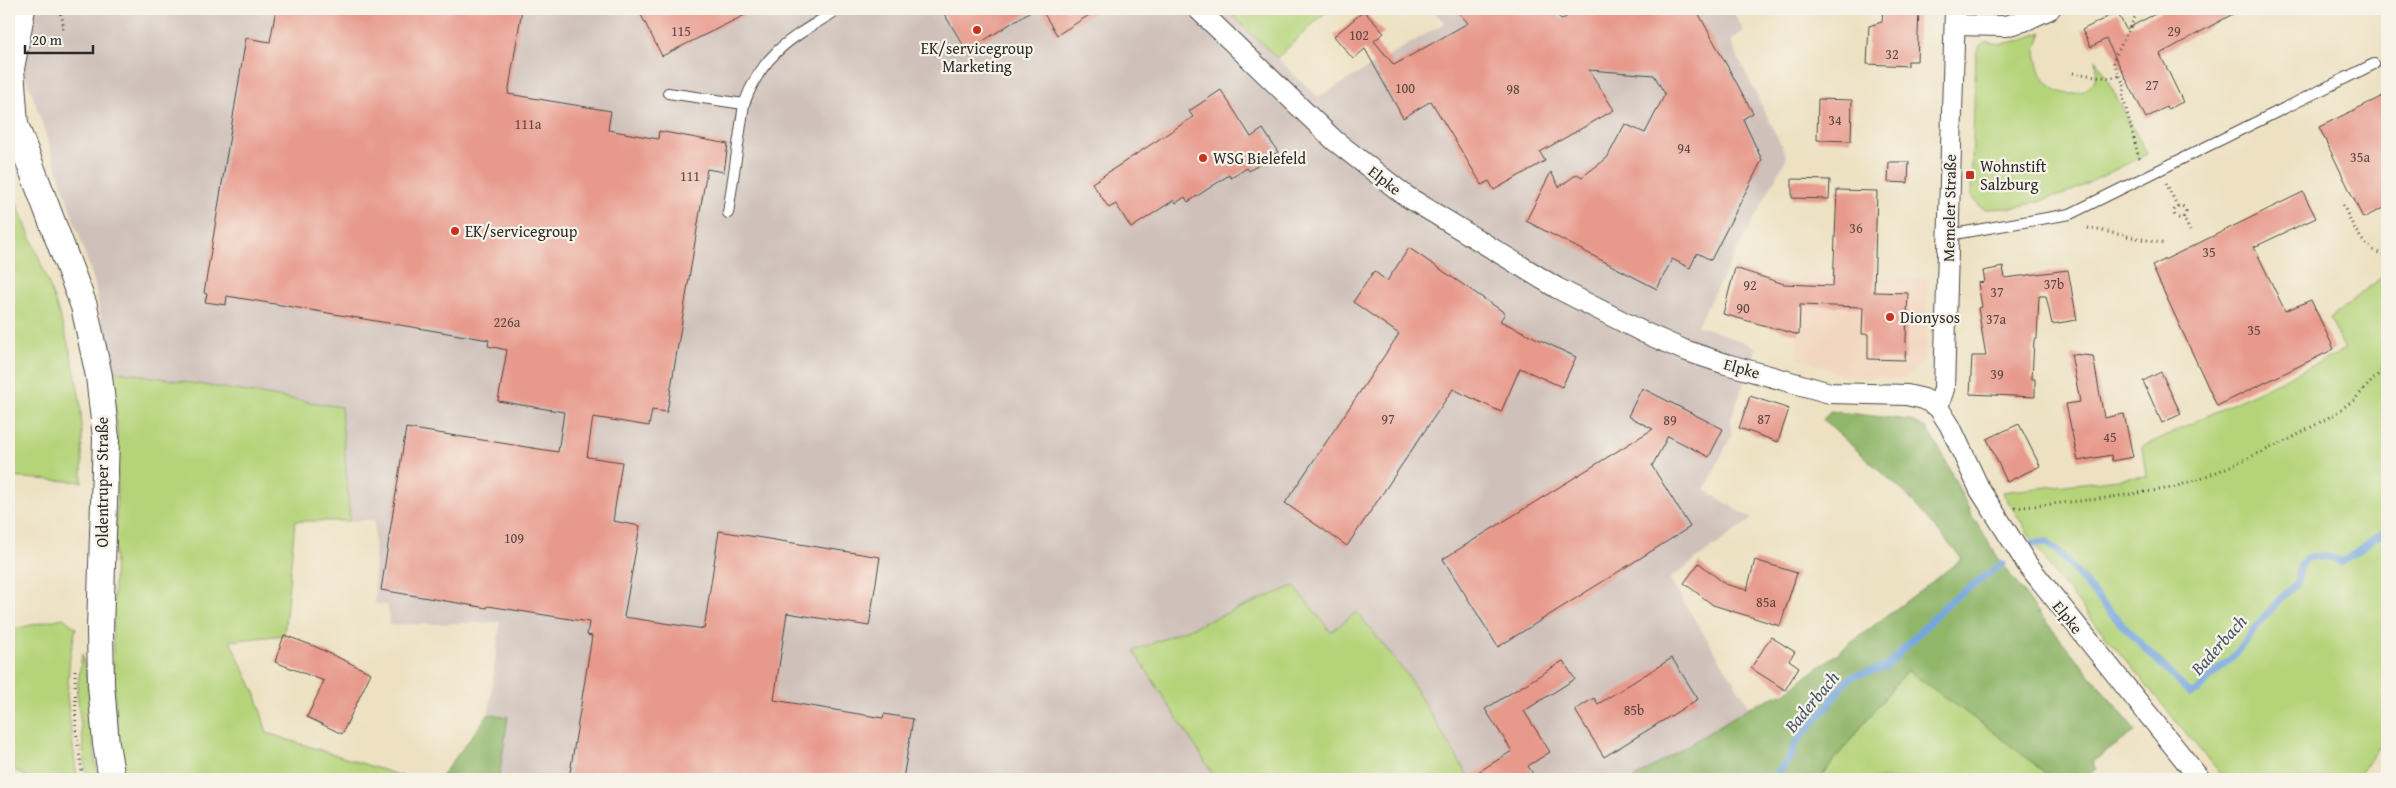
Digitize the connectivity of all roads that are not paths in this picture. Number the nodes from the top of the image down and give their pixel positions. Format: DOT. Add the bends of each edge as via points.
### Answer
graph roads {
  1 [pos="25,9"];
  2 [pos="839,9"];
  3 [pos="1198,9"];
  4 [pos="2050,9"];
  5 [pos="1955,17"];
  6 [pos="2374,64"];
  7 [pos="668,92"];
  8 [pos="744,104"];
  9 [pos="9,109"];
  10 [pos="18,134"];
  11 [pos="728,213"];
  12 [pos="1948,235"];
  13 [pos="1938,407"];
  14 [pos="112,779"];
  15 [pos="2200,779"];
  1 -- 10 [label="street" via="14,69"];
  2 -- 8 [label="lane" via="789,40 773,54 750,87"];
  3 -- 13 [label="street, Elpke" via="1334,140 1406,196 1557,288 1650,335 1726,364 1830,393 1907,396 1924,399"];
  4 -- 5 [label="street" via="2005,26"];
  5 -- 12 [label="street, Memeler Straße"];
  6 -- 12 [label="lane" via="2070,214"];
  7 -- 8 [label="lane"];
  8 -- 11 [label="lane"];
  9 -- 10 [label="street, Oldentruper Straße"];
  10 -- 14 [label="street, Oldentruper Straße" via="84,306 99,376 106,438 101,684"];
  12 -- 13 [label="street, Memeler Straße" via="1944,389"];
  13 -- 15 [label="street, Elpke" via="1992,511 2027,564"];
}
